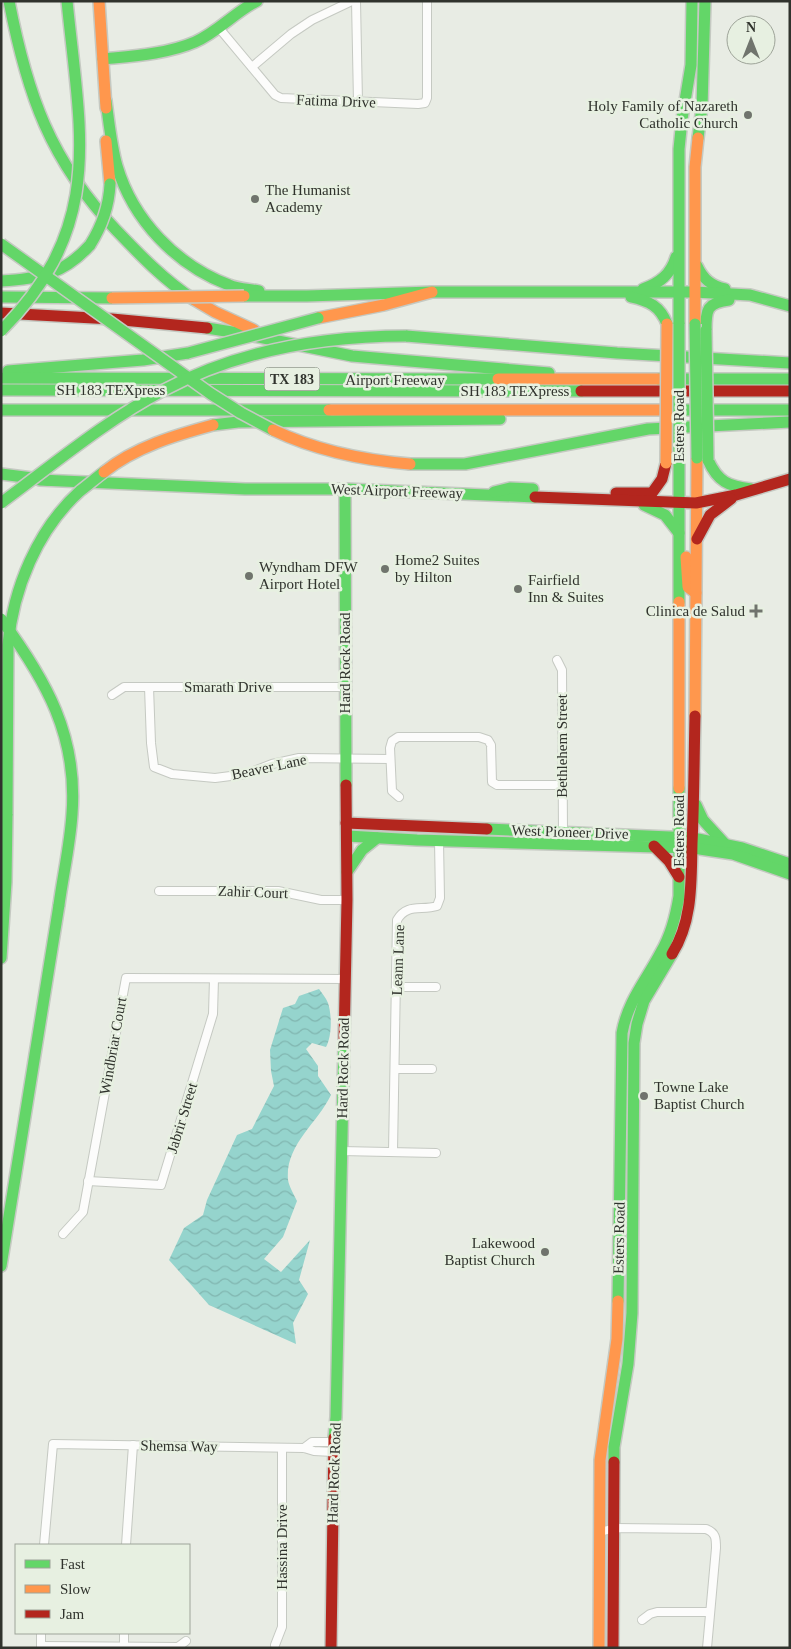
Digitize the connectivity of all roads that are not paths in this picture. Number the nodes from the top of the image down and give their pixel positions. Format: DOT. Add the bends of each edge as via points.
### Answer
graph roads {
  1 [pos="9,1"];
  2 [pos="67,1"];
  3 [pos="99,1"];
  4 [pos="256,1"];
  5 [pos="352,1"];
  6 [pos="356,1"];
  7 [pos="427,1"];
  8 [pos="692,1"];
  9 [pos="705,1"];
  10 [pos="219,28"];
  11 [pos="103,59"];
  12 [pos="252,67"];
  13 [pos="106,101"];
  14 [pos="358,102"];
  15 [pos="679,240"];
  16 [pos="1,244"];
  17 [pos="696,262"];
  18 [pos="1,281"];
  19 [pos="432,292"];
  20 [pos="610,292"];
  21 [pos="632,292"];
  22 [pos="679,292"];
  23 [pos="694,292"];
  24 [pos="750,295"];
  25 [pos="1,297"];
  26 [pos="284,297"];
  27 [pos="790,306"];
  28 [pos="1,313"];
  29 [pos="1,331"];
  30 [pos="274,339"];
  31 [pos="790,363"];
  32 [pos="1,372"];
  33 [pos="1,378"];
  34 [pos="790,379"];
  35 [pos="583,380"];
  36 [pos="1,390"];
  37 [pos="790,391"];
  38 [pos="790,397"];
  39 [pos="1,398"];
  40 [pos="560,409"];
  41 [pos="1,410"];
  42 [pos="790,410"];
  43 [pos="790,422"];
  44 [pos="702,459"];
  45 [pos="1,474"];
  46 [pos="1,478"];
  47 [pos="790,479"];
  48 [pos="48,480"];
  49 [pos="345,489"];
  50 [pos="756,490"];
  51 [pos="483,495"];
  52 [pos="736,495"];
  53 [pos="630,501"];
  54 [pos="1,503"];
  55 [pos="679,503"];
  56 [pos="696,503"];
  57 [pos="679,537"];
  58 [pos="696,540"];
  59 [pos="679,593"];
  60 [pos="696,593"];
  61 [pos="1,619"];
  62 [pos="679,648"];
  63 [pos="557,660"];
  64 [pos="149,687"];
  65 [pos="345,687"];
  66 [pos="679,694"];
  67 [pos="695,694"];
  68 [pos="112,695"];
  69 [pos="346,758"];
  70 [pos="390,759"];
  71 [pos="562,785"];
  72 [pos="399,797"];
  73 [pos="694,801"];
  74 [pos="346,823"];
  75 [pos="505,829"];
  76 [pos="563,832"];
  77 [pos="592,833"];
  78 [pos="347,836"];
  79 [pos="377,838"];
  80 [pos="439,841"];
  81 [pos="678,842"];
  82 [pos="693,843"];
  83 [pos="546,844"];
  84 [pos="654,846"];
  85 [pos="722,847"];
  86 [pos="790,864"];
  87 [pos="347,872"];
  88 [pos="691,874"];
  89 [pos="790,874"];
  90 [pos="679,877"];
  91 [pos="158,891"];
  92 [pos="347,900"];
  93 [pos="1,958"];
  94 [pos="214,979"];
  95 [pos="346,979"];
  96 [pos="396,986"];
  97 [pos="436,987"];
  98 [pos="634,1062"];
  99 [pos="622,1063"];
  100 [pos="395,1069"];
  101 [pos="432,1070"];
  102 [pos="341,1151"];
  103 [pos="393,1152"];
  104 [pos="436,1153"];
  105 [pos="626,1174"];
  106 [pos="88,1181"];
  107 [pos="63,1234"];
  108 [pos="1,1266"];
  109 [pos="134,1445"];
  110 [pos="334,1447"];
  111 [pos="282,1448"];
  112 [pos="600,1527"];
  113 [pos="615,1528"];
  114 [pos="44,1544"];
  115 [pos="126,1544"];
  116 [pos="710,1612"];
  117 [pos="642,1620"];
  118 [pos="41,1634"];
  119 [pos="124,1634"];
  120 [pos="186,1641"];
  121 [pos="275,1645"];
  122 [pos="41,1647"];
  123 [pos="124,1647"];
  124 [pos="331,1648"];
  125 [pos="599,1648"];
  126 [pos="613,1648"];
  127 [pos="707,1648"];
  1 -- 30 [label="main road" via="22,64 47,132 88,200 140,257 192,299"];
  2 -- 29 [label="main road, bridge" via="80,142 76,199 64,238 48,273 26,306"];
  3 -- 11 [label="main road"];
  4 -- 10 [label="main road"];
  5 -- 12 [label="street" via="312,20"];
  6 -- 14 [label="street"];
  7 -- 14 [label="street, Fatima Drive" via="427,98 424,103"];
  8 -- 15 [label="main road, Esters Road" via="691,65 679,149"];
  9 -- 17 [label="main road, Esters Road" via="703,88 695,167"];
  10 -- 11 [label="main road" via="195,42 148,56"];
  10 -- 12 [label="street, Fatima Drive"];
  11 -- 13 [label="main road"];
  12 -- 14 [label="street, Fatima Drive" via="281,98"];
  13 -- 18 [label="main road, bridge" via="109,206 90,245 81,256 52,275"];
  13 -- 26 [label="main road" via="117,166 146,225 197,270 230,285"];
  15 -- 21 [label="main road" via="676,260 660,283"];
  15 -- 22 [label="main road, Esters Road"];
  16 -- 43 [label="main road, bridge" via="203,388 258,423 296,440 362,460 447,465 648,429"];
  17 -- 23 [label="main road, Esters Road"];
  17 -- 24 [label="main road" via="701,277 710,286"];
  19 -- 20 [label="main road"];
  19 -- 26 [label="main road"];
  19 -- 32 [label="main road, bridge" via="142,362"];
  20 -- 21 [label="main road"];
  20 -- 51 [label="main road, bridge" via="640,298 655,304 664,313 667,324 664,476 652,493 510,488"];
  21 -- 22 [label="main road"];
  22 -- 23 [label="main road"];
  22 -- 55 [label="main road, Esters Road, bridge"];
  23 -- 24 [label="main road"];
  23 -- 44 [label="main road, Esters Road, bridge"];
  24 -- 27 [label="main road"];
  24 -- 44 [label="main road, bridge" via="715,301 708,307"];
  25 -- 26 [label="main road, bridge"];
  28 -- 30 [label="main road" via="162,324"];
  30 -- 35 [label="main road" via="352,356 540,371"];
  31 -- 54 [label="main road, bridge" via="617,354 406,336 376,335 313,341 257,352 207,369 163,390 121,416"];
  33 -- 35 [label="main road, Airport Freeway / TX 183"];
  34 -- 35 [label="main road, Airport Freeway / TX 183"];
  36 -- 37 [label="main road, SH 183 TEXpress"];
  38 -- 39 [label="main road, SH 183 TEXpress"];
  40 -- 41 [label="main road, Airport Freeway / TX 183"];
  40 -- 42 [label="main road, Airport Freeway / TX 183"];
  40 -- 93 [label="main road, bridge" via="502,418 213,425 145,447 111,466 75,496 35,550 17,595 10,624 7,654 6,882"];
  44 -- 50 [label="main road" via="722,481 734,487"];
  44 -- 56 [label="main road, Esters Road"];
  45 -- 48 [label="main road"];
  46 -- 48 [label="main road, West Airport Freeway"];
  47 -- 50 [label="main road, West Airport Freeway"];
  48 -- 49 [label="main road, West Airport Freeway"];
  49 -- 51 [label="main road, West Airport Freeway"];
  49 -- 65 [label="main road, Hard Rock Road"];
  50 -- 52 [label="main road, West Airport Freeway"];
  51 -- 53 [label="main road, West Airport Freeway"];
  52 -- 56 [label="main road, West Airport Freeway"];
  52 -- 58 [label="main road" via="710,515"];
  53 -- 55 [label="main road, West Airport Freeway"];
  53 -- 57 [label="main road" via="670,519"];
  55 -- 56 [label="main road, West Airport Freeway"];
  55 -- 57 [label="main road, Esters Road"];
  56 -- 58 [label="main road, Esters Road"];
  57 -- 59 [label="main road, Esters Road"];
  57 -- 60 [label="main road" via="686,548 688,587"];
  58 -- 60 [label="main road, Esters Road"];
  59 -- 60 [label="main road"];
  59 -- 62 [label="main road, Esters Road"];
  60 -- 67 [label="main road, Esters Road"];
  61 -- 108 [label="main road, bridge" via="30,657 57,709 67,740 72,774 72,813 59,904"];
  62 -- 66 [label="main road, Esters Road"];
  62 -- 67 [label="main road" via="686,682"];
  63 -- 71 [label="street, Bethlehem Street" via="562,670"];
  64 -- 65 [label="street, Smarath Drive"];
  64 -- 68 [label="street, Smarath Drive" via="124,687"];
  64 -- 69 [label="street, Beaver Lane" via="154,767 172,774 215,778 246,774 299,758"];
  65 -- 69 [label="main road, Hard Rock Road"];
  66 -- 67 [label="main road"];
  66 -- 81 [label="main road, Esters Road"];
  67 -- 73 [label="main road, Esters Road"];
  69 -- 70 [label="street"];
  69 -- 74 [label="main road, Hard Rock Road"];
  70 -- 71 [label="street" via="390,744 398,737 479,737 491,745 492,782 497,785"];
  70 -- 72 [label="street" via="392,791"];
  71 -- 76 [label="street, Bethlehem Street"];
  73 -- 82 [label="main road, Esters Road"];
  73 -- 85 [label="main road"];
  74 -- 75 [label="main road, West Pioneer Drive"];
  74 -- 78 [label="main road, Hard Rock Road"];
  75 -- 76 [label="main road, West Pioneer Drive"];
  75 -- 80 [label="main road" via="494,834 443,835"];
  76 -- 77 [label="main road, West Pioneer Drive"];
  77 -- 81 [label="main road, West Pioneer Drive"];
  77 -- 83 [label="main road" via="583,837 548,840"];
  78 -- 79 [label="main road, West Pioneer Drive"];
  78 -- 87 [label="main road, Hard Rock Road"];
  79 -- 80 [label="main road, West Pioneer Drive"];
  79 -- 87 [label="main road" via="362,850"];
  80 -- 83 [label="main road, West Pioneer Drive"];
  80 -- 96 [label="street, Leann Lane" via="440,898 437,906 409,908 398,920"];
  81 -- 82 [label="main road, West Pioneer Drive"];
  81 -- 84 [label="main road, West Pioneer Drive"];
  81 -- 90 [label="main road, Esters Road"];
  82 -- 85 [label="main road, West Pioneer Drive"];
  82 -- 88 [label="main road, Esters Road"];
  83 -- 84 [label="main road, West Pioneer Drive"];
  84 -- 90 [label="main road"];
  85 -- 86 [label="main road, West Pioneer Drive" via="764,854"];
  85 -- 88 [label="main road" via="701,860"];
  85 -- 89 [label="main road, West Pioneer Drive"];
  87 -- 92 [label="main road, Hard Rock Road"];
  88 -- 98 [label="main road, Esters Road" via="687,920 678,945 644,1001 637,1024"];
  90 -- 99 [label="main road, Esters Road" via="676,913 671,929 624,1018"];
  91 -- 92 [label="street, Zahir Court" via="278,891 321,900"];
  92 -- 95 [label="main road, Hard Rock Road"];
  94 -- 95 [label="street, Windbriar Court"];
  94 -- 106 [label="street, Jabrir Street" via="213,1014 161,1185"];
  94 -- 106 [label="street, Windbriar Court" via="126,978"];
  95 -- 102 [label="main road, Hard Rock Road"];
  96 -- 97 [label="street"];
  96 -- 100 [label="street, Leann Lane"];
  98 -- 99 [label="main road"];
  98 -- 105 [label="main road, Esters Road"];
  99 -- 105 [label="main road, Esters Road"];
  100 -- 101 [label="street"];
  100 -- 103 [label="street, Leann Lane"];
  102 -- 103 [label="street"];
  102 -- 110 [label="main road, Hard Rock Road"];
  103 -- 104 [label="street"];
  105 -- 112 [label="main road, Esters Road" via="617,1339 602,1441"];
  105 -- 113 [label="main road, Esters Road" via="631,1334 614,1447"];
  106 -- 107 [label="street, Windbriar Court" via="83,1212"];
  109 -- 111 [label="street, Shemsa Way"];
  109 -- 114 [label="street, Shemsa Way" via="54,1444"];
  109 -- 115 [label="street"];
  110 -- 111 [label="street, Shemsa Way" via="314,1451"];
  110 -- 124 [label="main road, Hard Rock Road"];
  111 -- 121 [label="street, Hassina Drive" via="282,1627"];
  112 -- 113 [label="street"];
  112 -- 125 [label="main road, Esters Road"];
  113 -- 116 [label="street" via="706,1529 712,1532 716,1536 716,1548"];
  113 -- 126 [label="main road, Esters Road"];
  116 -- 117 [label="street" via="657,1612"];
  116 -- 127 [label="street"];
  118 -- 122 [label="street"];
  119 -- 123 [label="street"];
  120 -- 123 [label="street" via="178,1647"];
  122 -- 123 [label="street"];
}
